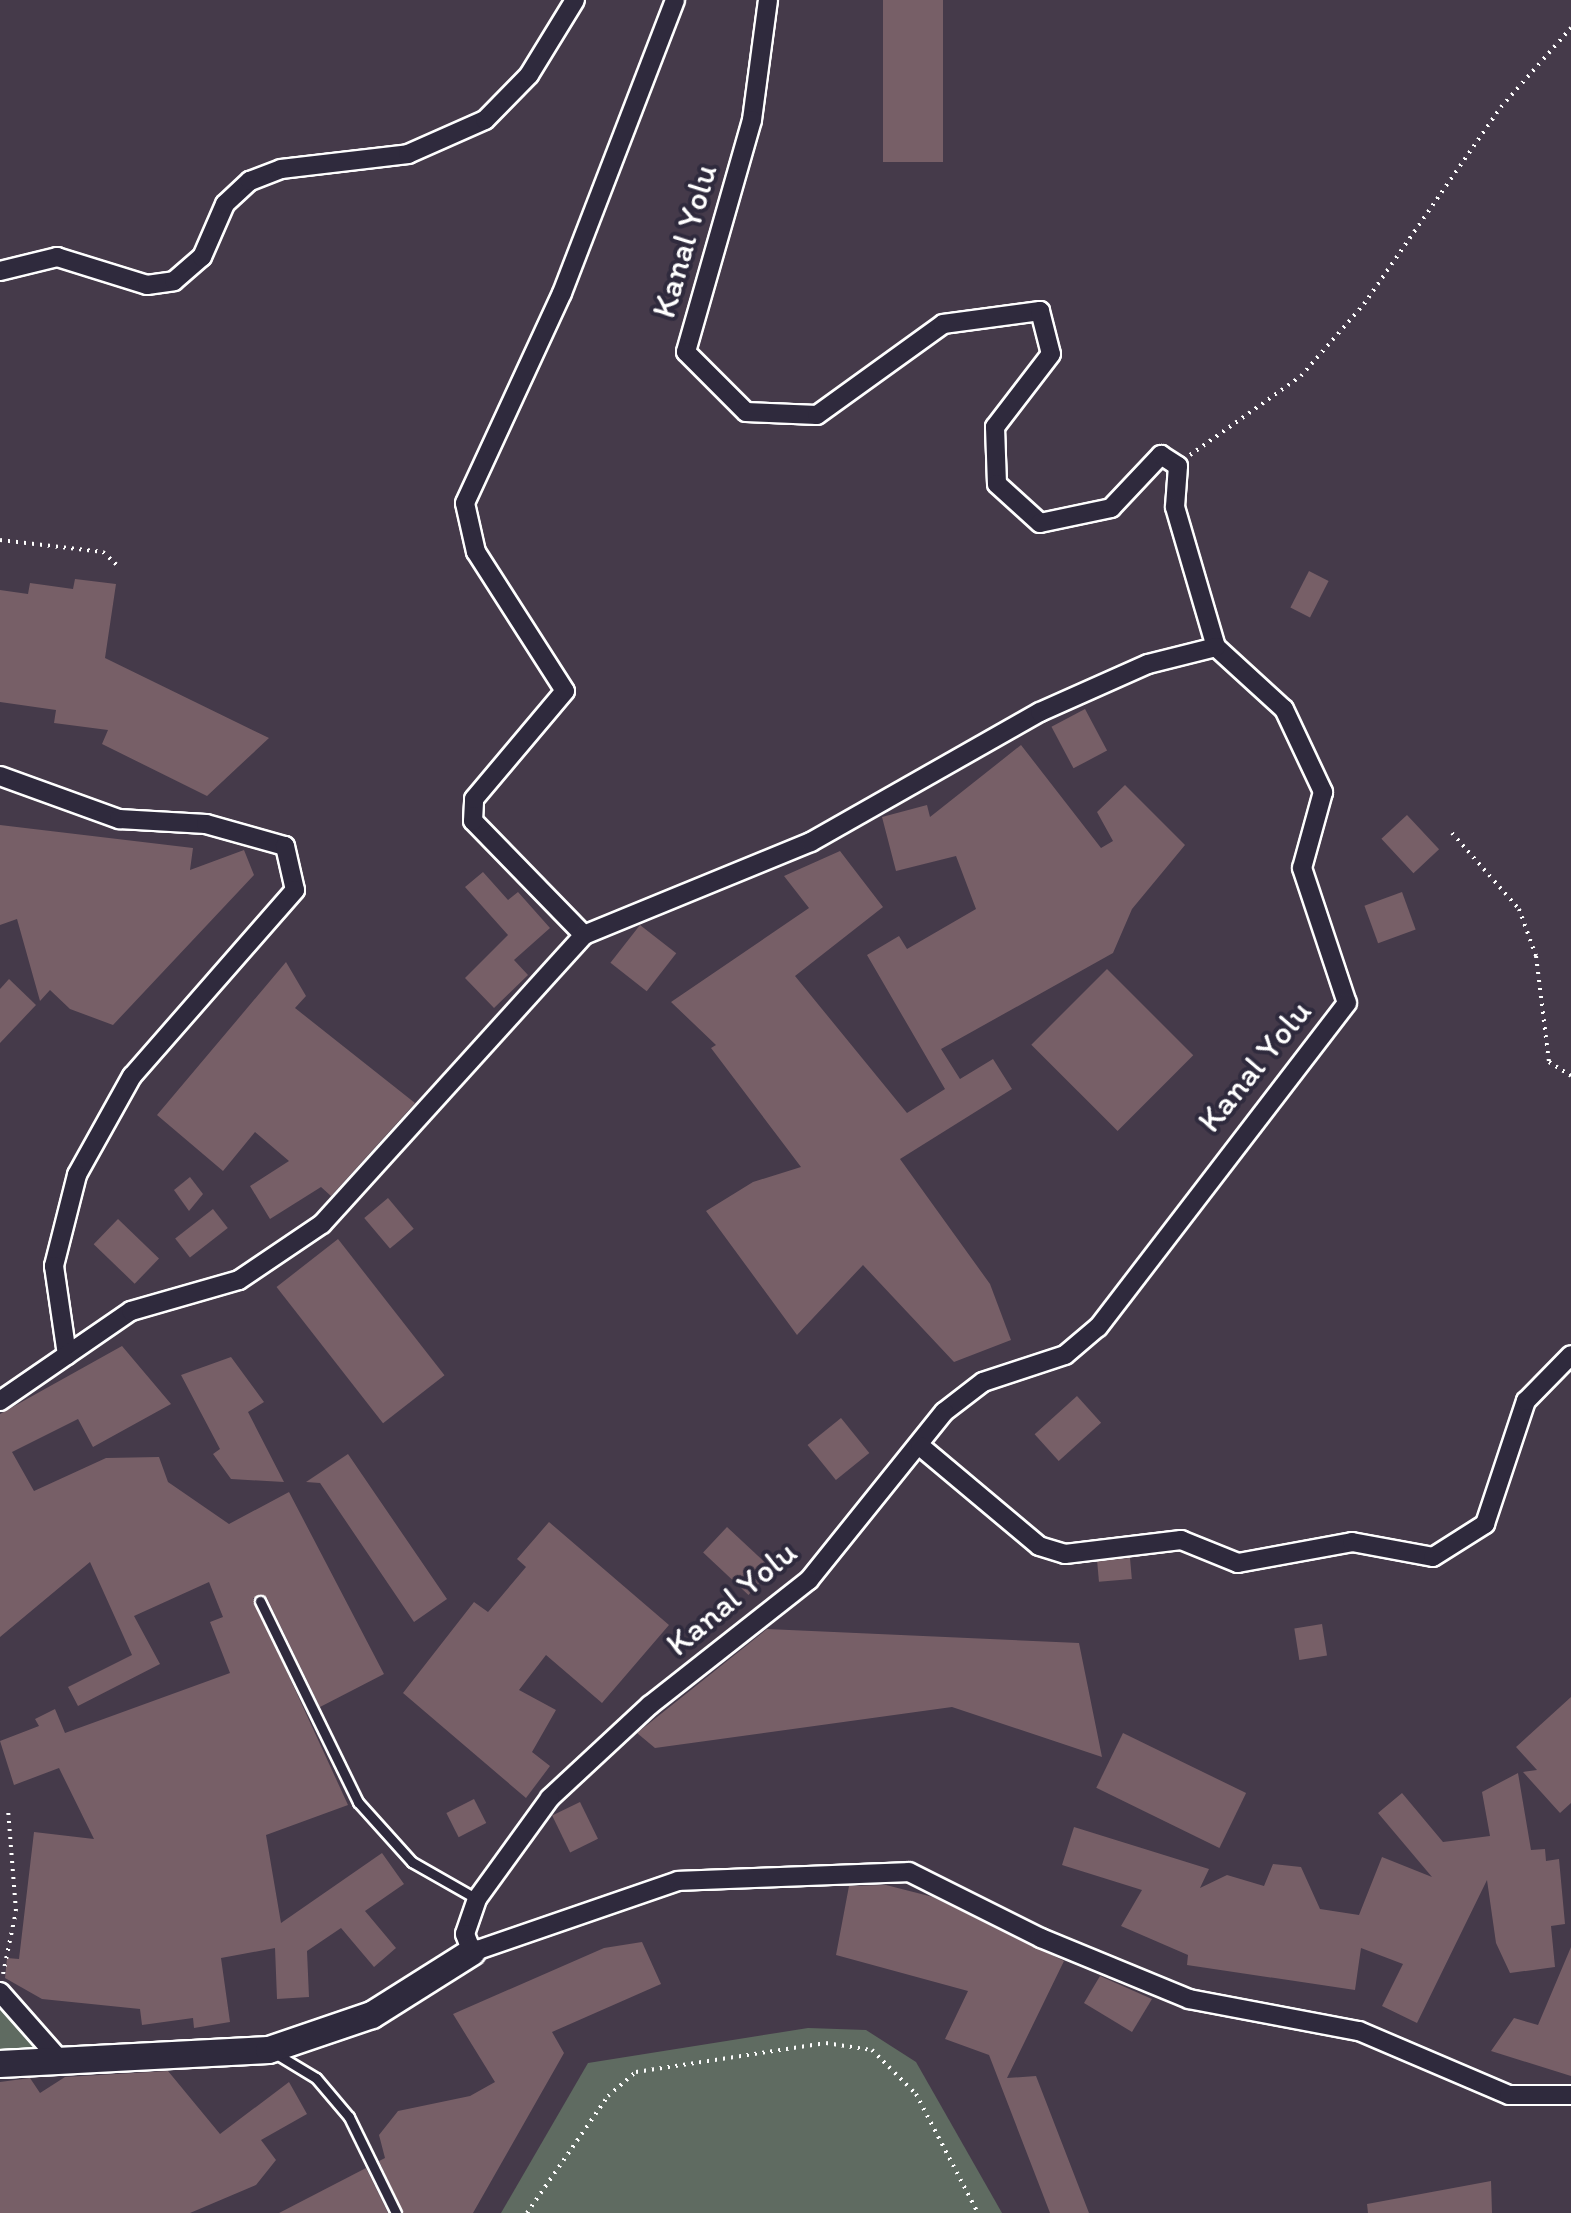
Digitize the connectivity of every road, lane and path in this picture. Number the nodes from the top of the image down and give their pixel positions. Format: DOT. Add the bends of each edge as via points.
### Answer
graph roads {
  1 [pos="575,0"];
  2 [pos="675,0"];
  3 [pos="768,0"];
  4 [pos="1571,28"];
  5 [pos="0,271"];
  6 [pos="1178,466"];
  7 [pos="0,540"];
  8 [pos="117,565"];
  9 [pos="1216,647"];
  10 [pos="0,776"];
  11 [pos="1452,833"];
  12 [pos="584,935"];
  13 [pos="1571,1076"];
  14 [pos="67,1355"];
  15 [pos="1571,1355"];
  16 [pos="0,1401"];
  17 [pos="920,1446"];
  18 [pos="260,1601"];
  19 [pos="8,1810"];
  20 [pos="477,1899"];
  21 [pos="472,1952"];
  22 [pos="0,1992"];
  23 [pos="269,2050"];
  24 [pos="59,2059"];
  25 [pos="0,2064"];
  26 [pos="1571,2095"];
  27 [pos="396,2213"];
  28 [pos="527,2213"];
  29 [pos="978,2213"];
  1 -- 5 [label="street" via="529,75 485,120 408,154 281,169 250,181 225,204 202,257 174,281 147,285 57,257"];
  2 -- 12 [label="street" via="562,293 465,503 476,552 565,691 474,799 473,821"];
  3 -- 6 [label="street, Kanal Yolu" via="752,120 686,352 746,412 817,415 943,324 1040,311 1051,354 995,427 997,484 1040,523 1111,508 1161,455"];
  4 -- 6 [label="path" via="1501,107 1364,304 1301,376"];
  6 -- 9 [label="street" via="1175,507"];
  7 -- 8 [label="path" via="103,552"];
  9 -- 12 [label="street" via="1148,664 1040,712 811,842"];
  9 -- 17 [label="street, Kanal Yolu" via="1284,709 1323,792 1302,868 1347,1003 1188,1201 1131,1291 1098,1327 1065,1355 983,1382 944,1412"];
  10 -- 14 [label="street" via="119,819 206,824 285,846 295,890 132,1076 77,1175 54,1266"];
  11 -- 13 [label="path" via="1519,909 1536,956 1549,1062"];
  12 -- 14 [label="street" via="322,1224 239,1280 131,1311"];
  14 -- 16 [label="street"];
  15 -- 17 [label="street" via="1526,1401 1485,1524 1433,1557 1352,1542 1238,1563 1181,1540 1065,1554 1029,1539"];
  17 -- 20 [label="street, Kanal Yolu" via="809,1580 650,1705 550,1798"];
  18 -- 20 [label="lane" via="358,1802 412,1862"];
  19 -- 22 [label="path" via="16,1911"];
  20 -- 21 [label="street, Kanal Yolu" via="465,1934"];
  21 -- 23 [label="street" via="372,2015"];
  21 -- 26 [label="street" via="678,1881 909,1872 1041,1938 1189,1999 1359,2031 1509,2095"];
  22 -- 24 [label="street"];
  23 -- 24 [label="street"];
  23 -- 27 [label="lane" via="316,2078 349,2117"];
  24 -- 25 [label="street"];
  28 -- 29 [label="path" via="608,2096 636,2072 826,2043 872,2050 916,2094"];
}
